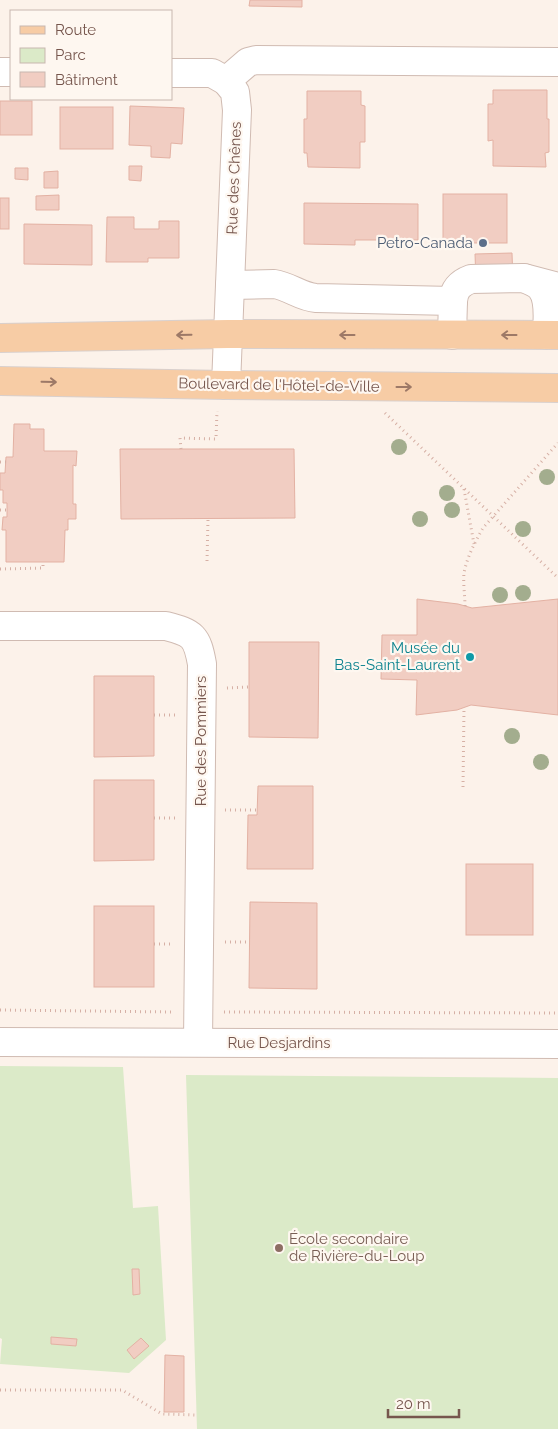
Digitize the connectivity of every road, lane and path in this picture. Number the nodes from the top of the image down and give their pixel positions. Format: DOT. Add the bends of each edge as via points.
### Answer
graph roads {
  1 [pos="558,62"];
  2 [pos="172,73"];
  3 [pos="226,81"];
  4 [pos="524,278"];
  5 [pos="230,285"];
  6 [pos="558,287"];
  7 [pos="453,301"];
  8 [pos="228,334"];
  9 [pos="452,335"];
  10 [pos="552,335"];
  11 [pos="0,338"];
  12 [pos="0,381"];
  13 [pos="558,388"];
  14 [pos="221,398"];
  15 [pos="383,411"];
  16 [pos="558,443"];
  17 [pos="181,449"];
  18 [pos="0,462"];
  19 [pos="6,462"];
  20 [pos="464,488"];
  21 [pos="0,510"];
  22 [pos="7,510"];
  23 [pos="493,516"];
  24 [pos="208,519"];
  25 [pos="474,544"];
  26 [pos="207,560"];
  27 [pos="43,562"];
  28 [pos="0,568"];
  29 [pos="558,578"];
  30 [pos="466,606"];
  31 [pos="0,626"];
  32 [pos="464,708"];
  33 [pos="463,787"];
  34 [pos="201,809"];
  35 [pos="257,810"];
  36 [pos="0,1010"];
  37 [pos="199,1012"];
  38 [pos="558,1013"];
  39 [pos="0,1042"];
  40 [pos="198,1042"];
  41 [pos="558,1044"];
  42 [pos="0,1390"];
  43 [pos="197,1415"];
  1 -- 3 [label="street" via="256,60 248,62"];
  2 -- 3 [label="street" via="212,74"];
  3 -- 5 [label="street, Rue des Chênes" via="235,92 237,110"];
  4 -- 6 [label="street"];
  4 -- 7 [label="street" via="471,279 457,288"];
  4 -- 10 [label="street" via="535,283 545,295"];
  5 -- 7 [label="street" via="281,285 309,298"];
  5 -- 8 [label="street, Rue des Chênes"];
  7 -- 9 [label="street"];
  9 -- 8 [label="main road, one-way"];
  8 -- 11 [label="main road, one-way"];
  8 -- 14 [label="street, Rue des Chênes"];
  10 -- 9 [label="main road, one-way"];
  12 -- 14 [label="main road, Boulevard de l'Hôtel-de-Ville, one-way"];
  14 -- 13 [label="main road, Boulevard de l'Hôtel-de-Ville, one-way"];
  14 -- 17 [label="path" via="216,439 180,438"];
  15 -- 20 [label="path"];
  16 -- 23 [label="path"];
  18 -- 19 [label="path"];
  20 -- 23 [label="path"];
  20 -- 25 [label="path"];
  21 -- 22 [label="path"];
  23 -- 25 [label="path"];
  23 -- 29 [label="path"];
  24 -- 26 [label="path"];
  25 -- 30 [label="path" via="464,575"];
  27 -- 28 [label="path" via="43,568"];
  31 -- 34 [label="street, Rue des Pommiers" via="166,626 183,630 194,638 202,664"];
  32 -- 33 [label="path"];
  34 -- 35 [label="path"];
  34 -- 37 [label="street, Rue des Pommiers"];
  36 -- 37 [label="path"];
  37 -- 38 [label="path"];
  37 -- 40 [label="street, Rue des Pommiers"];
  39 -- 40 [label="street, Rue Desjardins"];
  40 -- 41 [label="street, Rue Desjardins"];
  42 -- 43 [label="path" via="122,1390 162,1414"];
}
